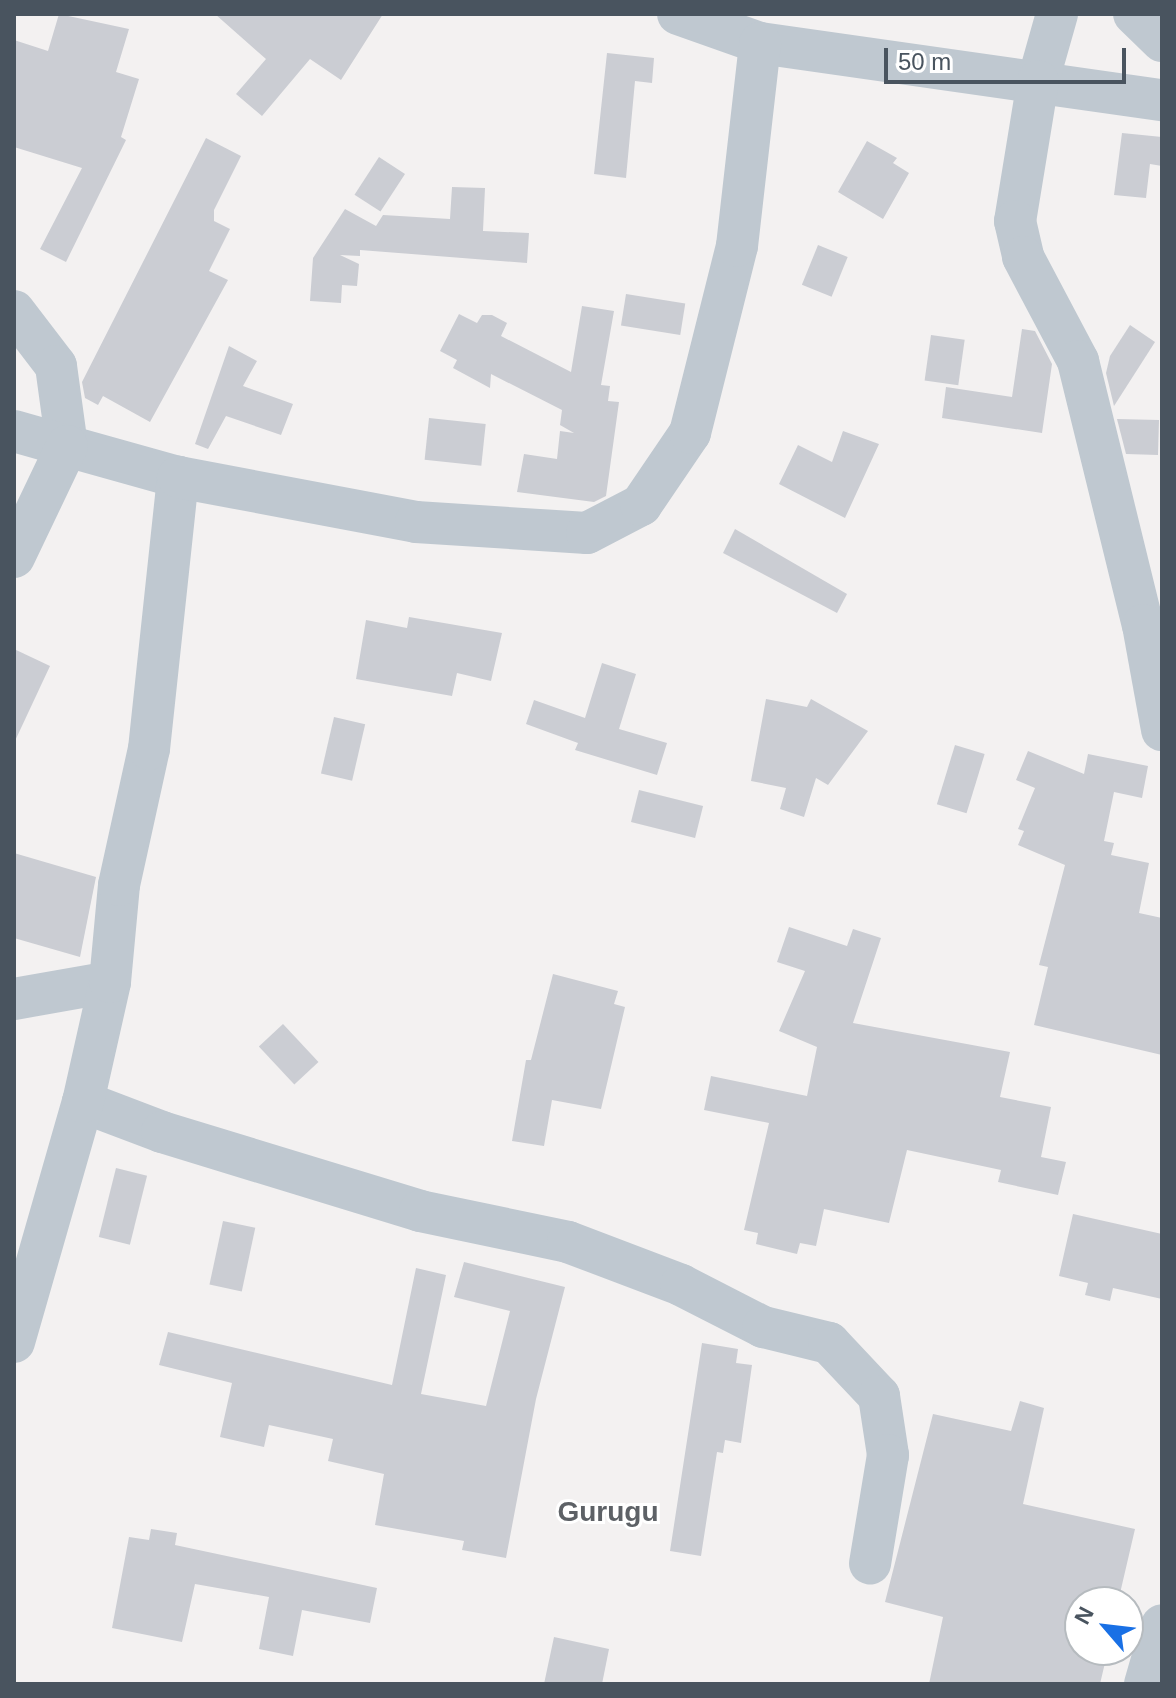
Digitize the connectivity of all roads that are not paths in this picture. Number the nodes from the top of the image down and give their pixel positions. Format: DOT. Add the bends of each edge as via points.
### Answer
graph roads {
  1 [pos="678,14"];
  2 [pos="1057,14"];
  3 [pos="1134,14"];
  4 [pos="1162,41"];
  5 [pos="760,43"];
  6 [pos="1038,81"];
  7 [pos="1162,100"];
  8 [pos="14,311"];
  9 [pos="14,431"];
  10 [pos="67,446"];
  11 [pos="178,477"];
  12 [pos="14,557"];
  13 [pos="1162,730"];
  14 [pos="110,982"];
  15 [pos="15,998"];
  16 [pos="83,1102"];
  17 [pos="14,1342"];
  18 [pos="870,1564"];
  19 [pos="1162,1625"];
  20 [pos="1145,1684"];
  1 -- 5 [label="street"];
  2 -- 6 [label="street"];
  3 -- 4 [label="street"];
  5 -- 6 [label="street"];
  5 -- 11 [label="street" via="737,246 690,433 641,505 587,533 447,524"];
  6 -- 7 [label="street"];
  6 -- 13 [label="street" via="1015,221 1023,257 1078,361 1143,625"];
  8 -- 10 [label="street" via="56,366"];
  9 -- 10 [label="street"];
  10 -- 11 [label="street"];
  10 -- 12 [label="street"];
  11 -- 14 [label="street" via="149,749 119,885"];
  14 -- 15 [label="street"];
  14 -- 16 [label="street"];
  16 -- 17 [label="street"];
  16 -- 18 [label="street" via="162,1132 420,1211 568,1242 681,1285 763,1327 829,1343 879,1396 888,1455"];
  19 -- 20 [label="street"];
}
